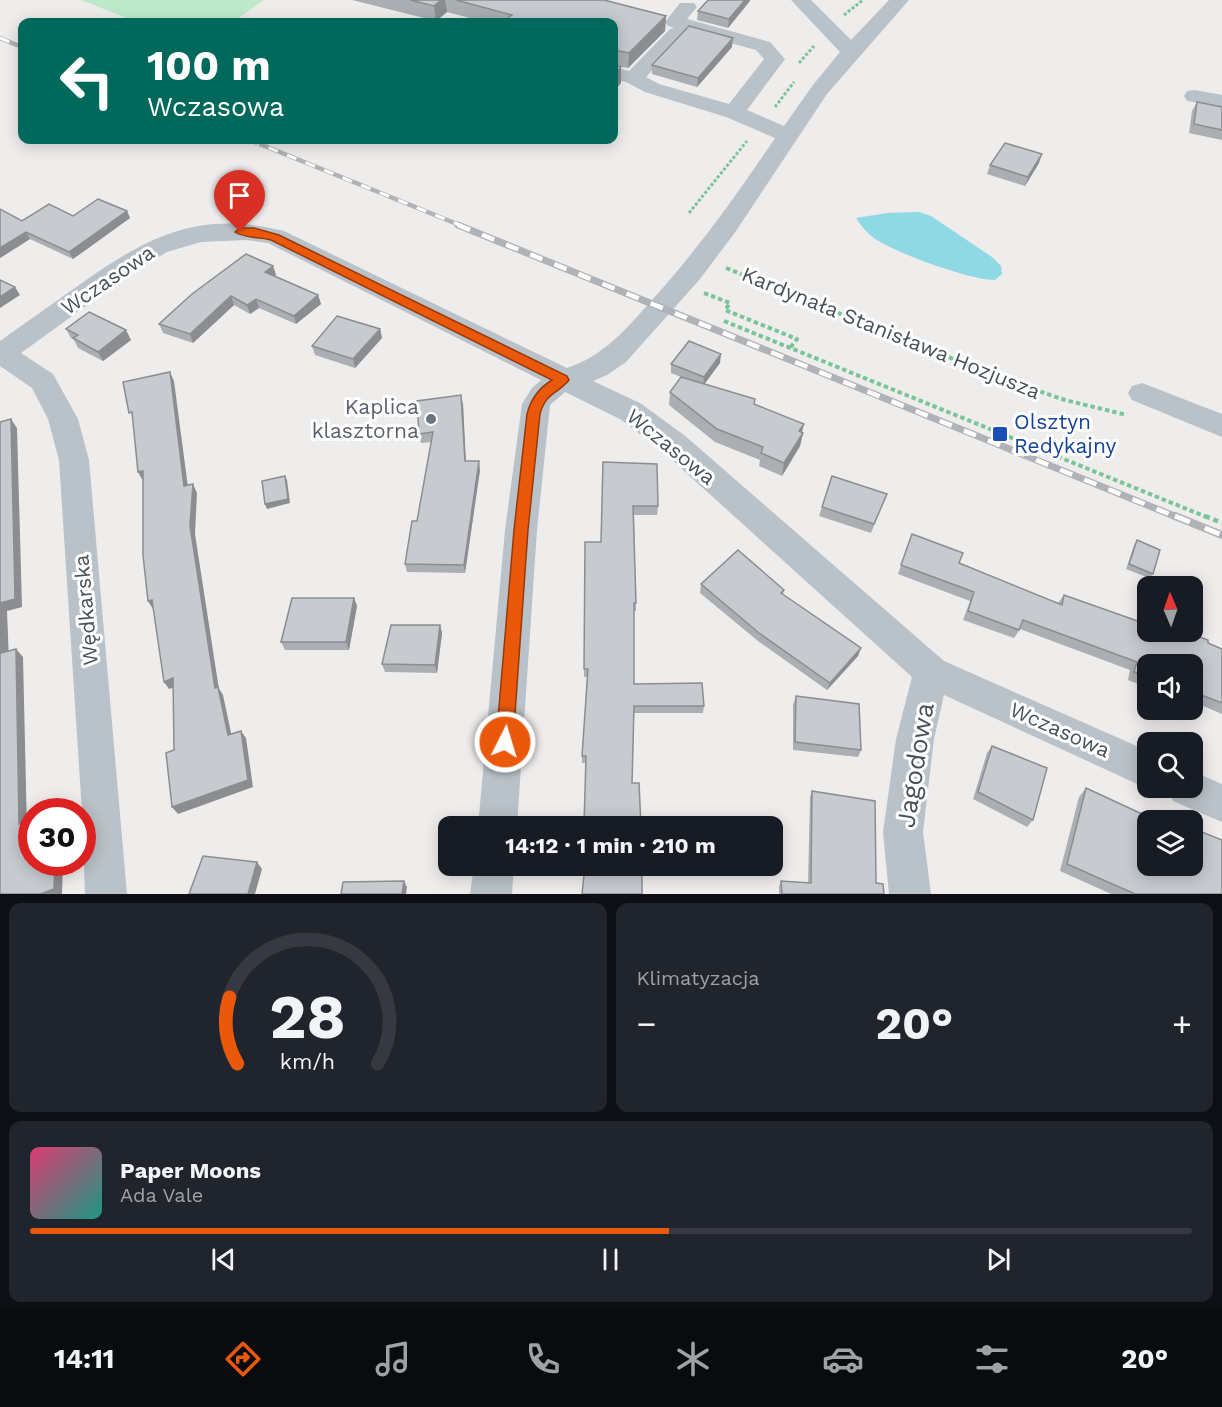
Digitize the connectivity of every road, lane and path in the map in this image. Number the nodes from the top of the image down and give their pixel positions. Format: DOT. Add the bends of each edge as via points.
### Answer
graph roads {
  1 [pos="800,0"];
  2 [pos="900,0"];
  3 [pos="687,7"];
  4 [pos="677,33"];
  5 [pos="850,51"];
  6 [pos="623,76"];
  7 [pos="1195,96"];
  8 [pos="1222,101"];
  9 [pos="735,111"];
  10 [pos="789,136"];
  11 [pos="704,258"];
  12 [pos="681,284"];
  13 [pos="724,321"];
  14 [pos="790,348"];
  15 [pos="1,355"];
  16 [pos="563,380"];
  17 [pos="1136,404"];
  18 [pos="1222,426"];
  19 [pos="1222,523"];
  20 [pos="931,672"];
  21 [pos="1137,765"];
  22 [pos="1203,795"];
  23 [pos="1222,803"];
  24 [pos="498,816"];
  25 [pos="493,876"];
  26 [pos="106,894"];
  27 [pos="491,894"];
  28 [pos="910,894"];
  1 -- 5 [label="street"];
  2 -- 5 [label="street"];
  3 -- 9 [label="street" via="675,22 763,46 775,58"];
  4 -- 6 [label="street"];
  5 -- 10 [label="street"];
  6 -- 9 [label="street" via="651,88"];
  7 -- 8 [label="street"];
  9 -- 10 [label="street"];
  10 -- 11 [label="street"];
  11 -- 12 [label="street"];
  11 -- 17 [label="path, Kardynała Stanisława Hozjusza" via="910,344 1068,402"];
  12 -- 14 [label="path" via="730,303 725,310 797,339"];
  12 -- 16 [label="street" via="610,360"];
  13 -- 14 [label="path"];
  14 -- 19 [label="path"];
  15 -- 16 [label="street, Wczasowa" via="159,245 196,235 254,232 275,237"];
  15 -- 26 [label="street, Wędkarska" via="43,381 63,419 74,460"];
  16 -- 20 [label="street, Wczasowa" via="630,411 660,432"];
  16 -- 24 [label="street" via="546,390 534,414"];
  17 -- 18 [label="street"];
  20 -- 21 [label="street, Wczasowa"];
  20 -- 28 [label="street, Jagodowa" via="915,739 903,832"];
  22 -- 23 [label="street"];
  25 -- 27 [label="street"];
}
